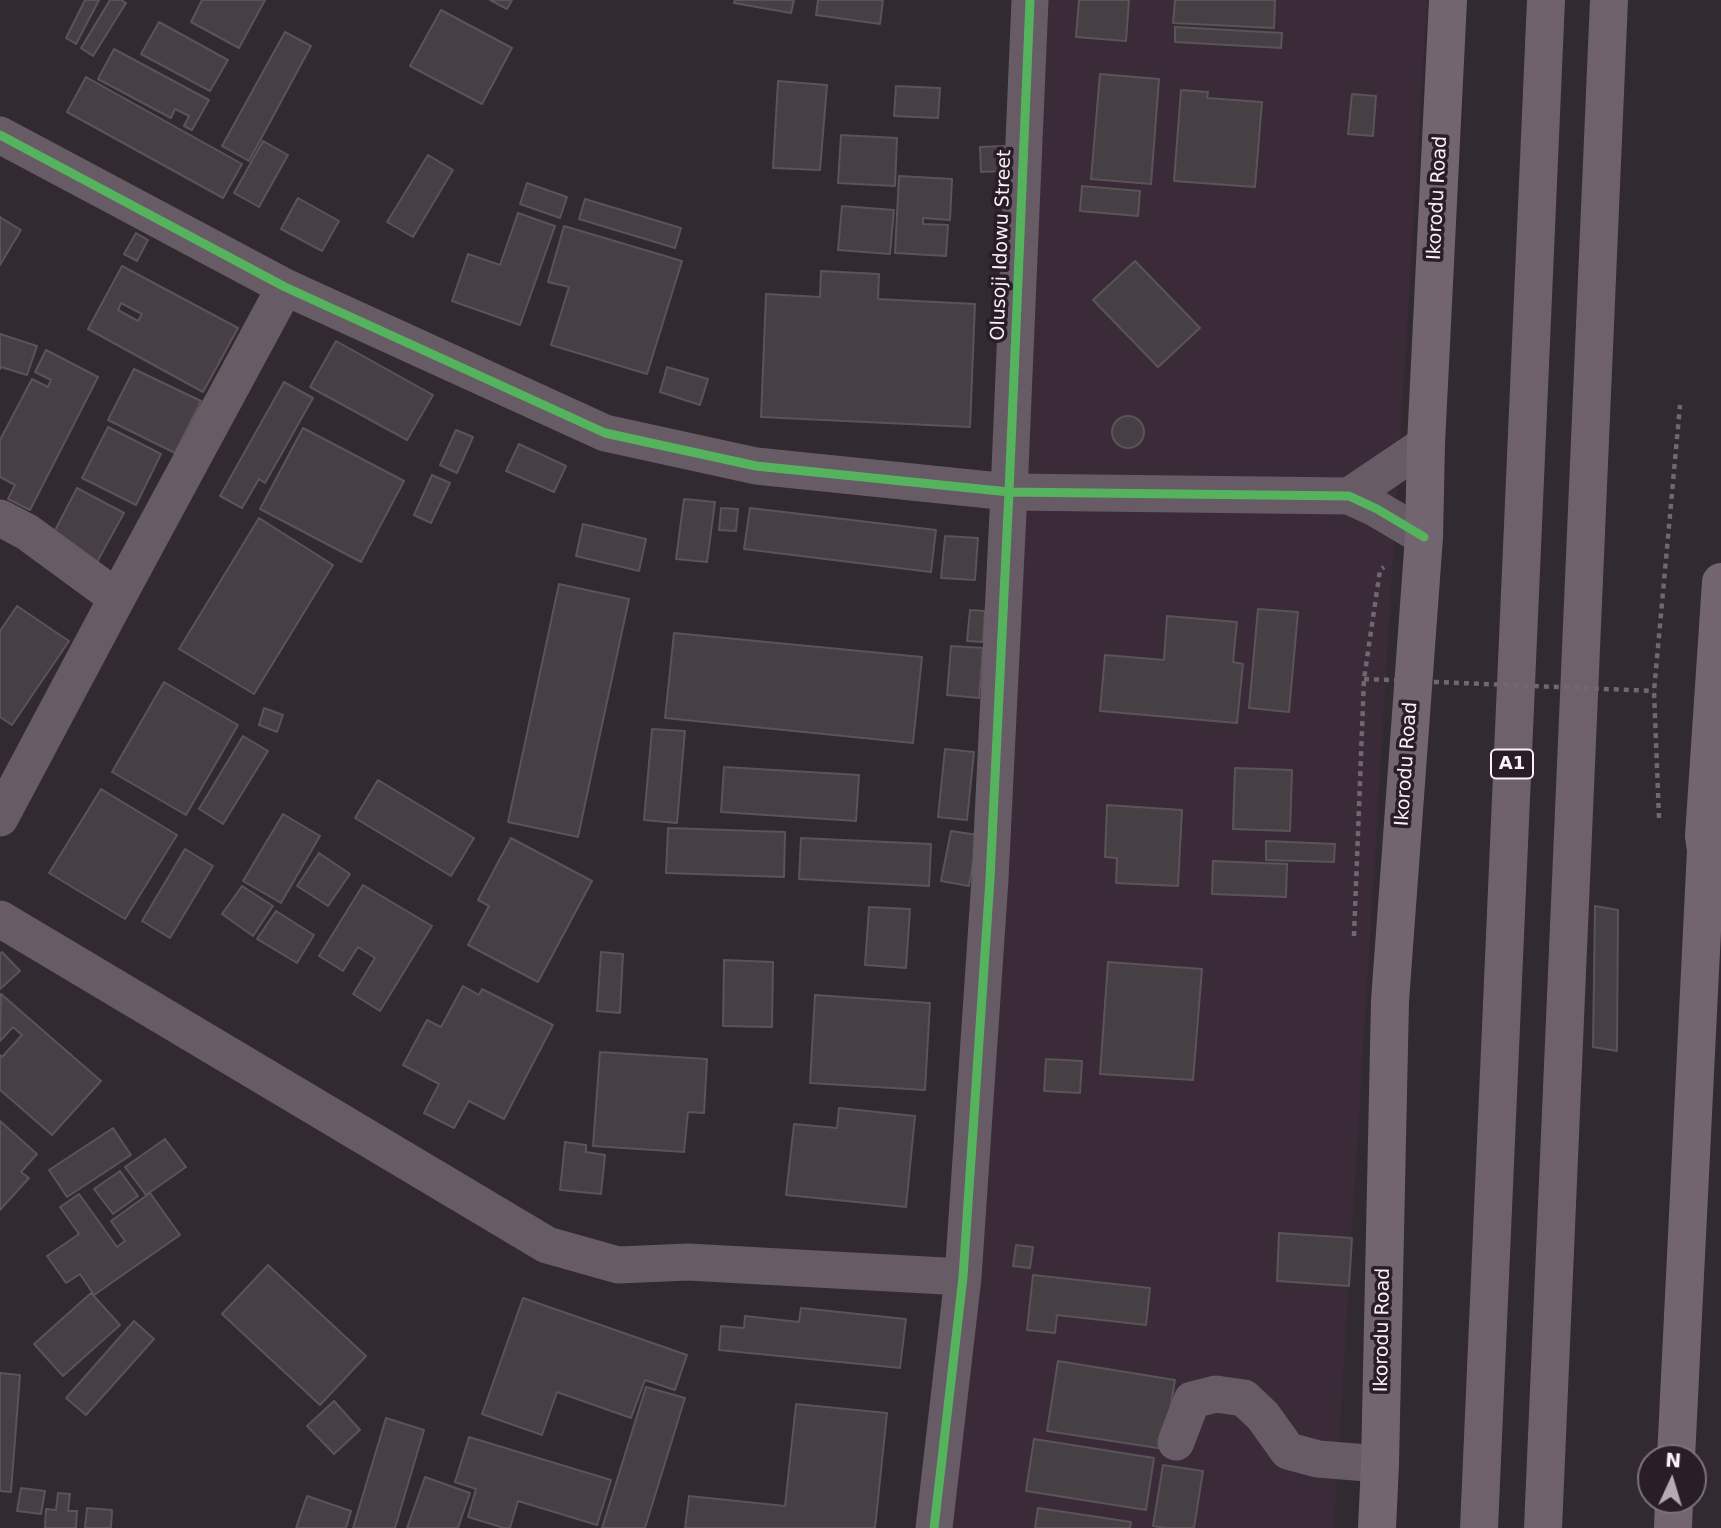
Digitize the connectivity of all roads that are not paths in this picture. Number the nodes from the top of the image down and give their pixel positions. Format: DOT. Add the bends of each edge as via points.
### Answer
graph roads {
  1 [pos="1030,0"];
  2 [pos="1448,0"];
  3 [pos="1546,0"];
  4 [pos="1609,0"];
  5 [pos="0,135"];
  6 [pos="285,286"];
  7 [pos="1426,444"];
  8 [pos="1009,492"];
  9 [pos="1349,496"];
  10 [pos="0,518"];
  11 [pos="1423,537"];
  12 [pos="1721,582"];
  13 [pos="117,598"];
  14 [pos="0,818"];
  15 [pos="1714,851"];
  16 [pos="0,919"];
  17 [pos="963,1277"];
  18 [pos="1176,1442"];
  19 [pos="1677,1444"];
  20 [pos="1380,1464"];
  21 [pos="934,1528"];
  22 [pos="1377,1528"];
  23 [pos="1479,1528"];
  24 [pos="1543,1528"];
  1 -- 8 [label="street, Olusoji Idowu Street"];
  2 -- 7 [label="main road, Ikorodu Road"];
  3 -- 23 [label="highway, A1"];
  4 -- 24 [label="highway"];
  5 -- 6 [label="street"];
  6 -- 8 [label="street" via="605,433 755,466"];
  6 -- 13 [label="street"];
  7 -- 9 [label="street"];
  7 -- 11 [label="main road, Ikorodu Road"];
  8 -- 9 [label="street"];
  8 -- 17 [label="street, Olusoji Idowu Street" via="990,879"];
  9 -- 11 [label="street"];
  10 -- 13 [label="street" via="27,532"];
  11 -- 20 [label="main road, Ikorodu Road" via="1390,1001"];
  12 -- 15 [label="main road" via="1704,836"];
  13 -- 14 [label="street"];
  15 -- 19 [label="main road"];
  16 -- 17 [label="street" via="547,1244 618,1265 688,1262"];
  17 -- 21 [label="street, Olusoji Idowu Street"];
  18 -- 20 [label="street" via="1192,1400 1216,1394 1244,1398 1288,1451 1318,1460"];
  20 -- 22 [label="main road, Ikorodu Road"];
}
